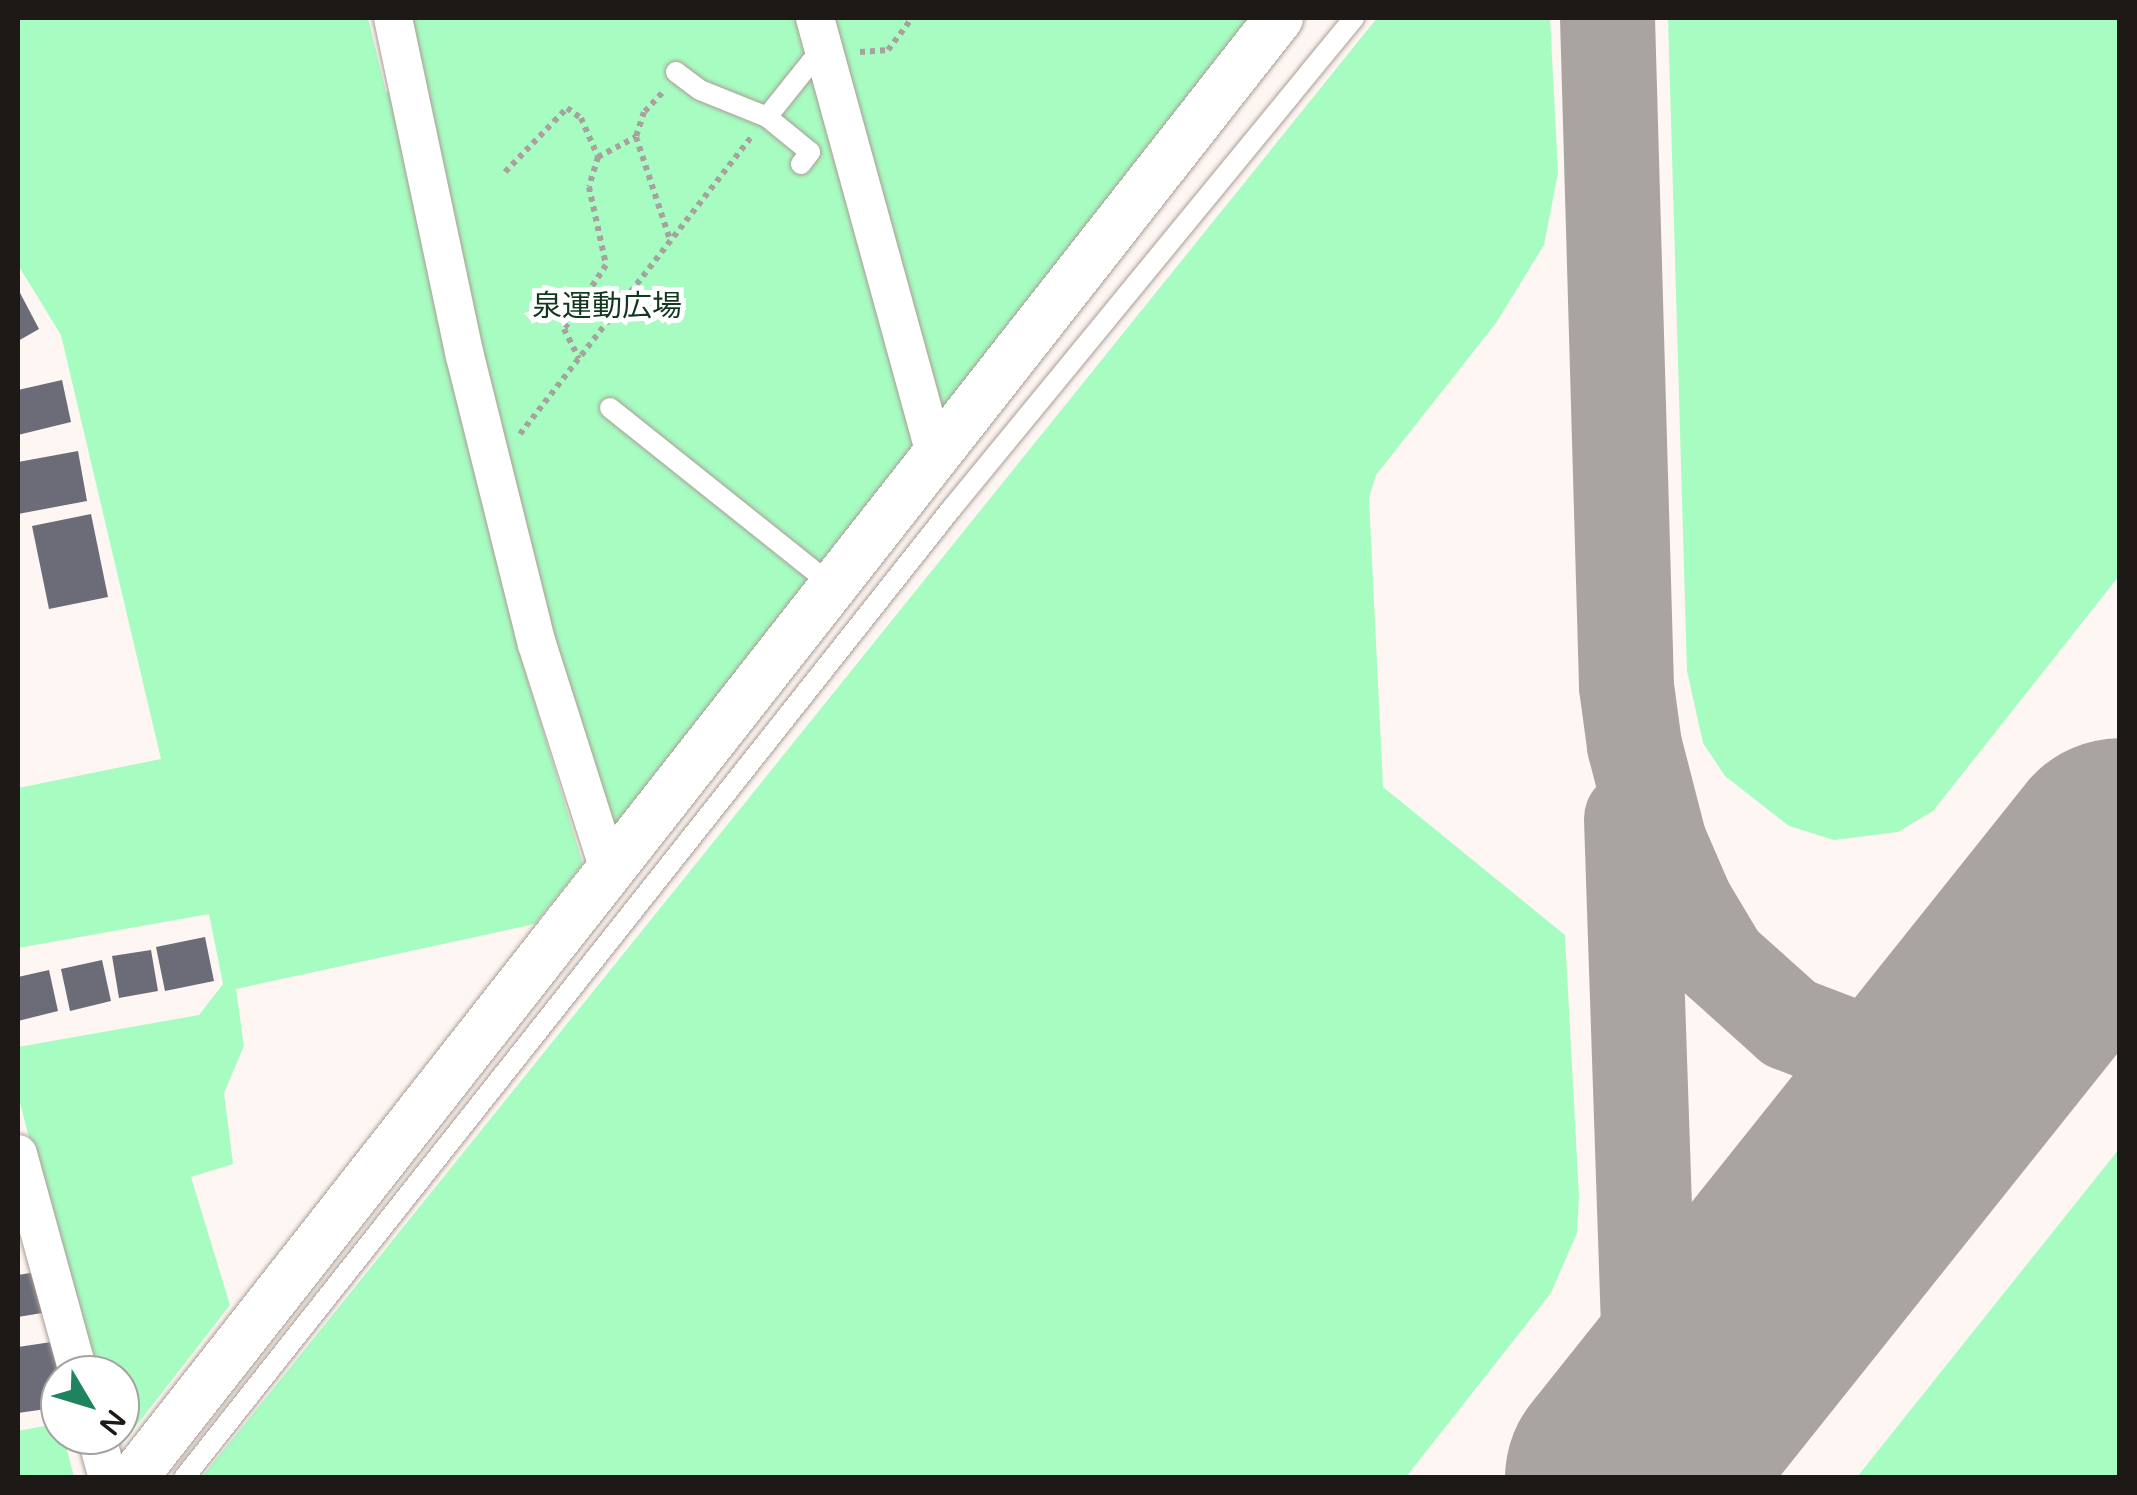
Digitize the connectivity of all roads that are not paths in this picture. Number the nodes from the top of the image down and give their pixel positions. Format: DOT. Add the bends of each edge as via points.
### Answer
graph roads {
  1 [pos="393,18"];
  2 [pos="814,18"];
  3 [pos="1279,18"];
  4 [pos="1354,18"];
  5 [pos="824,58"];
  6 [pos="680,75"];
  7 [pos="766,117"];
  8 [pos="803,161"];
  9 [pos="610,408"];
  10 [pos="936,457"];
  11 [pos="835,587"];
  12 [pos="610,874"];
  13 [pos="18,1154"];
  14 [pos="73,1355"];
  15 [pos="133,1478"];
  16 [pos="184,1478"];
  1 -- 12 [label="street" via="465,356 537,644"];
  2 -- 5 [label="street"];
  3 -- 10 [label="street"];
  4 -- 16 [label="lane" via="952,508"];
  5 -- 7 [label="lane" via="811,62"];
  5 -- 10 [label="street"];
  6 -- 7 [label="lane"];
  7 -- 8 [label="lane" via="810,152"];
  9 -- 11 [label="lane"];
  10 -- 11 [label="street"];
  11 -- 12 [label="street"];
  12 -- 15 [label="street"];
  13 -- 14 [label="street"];
}
